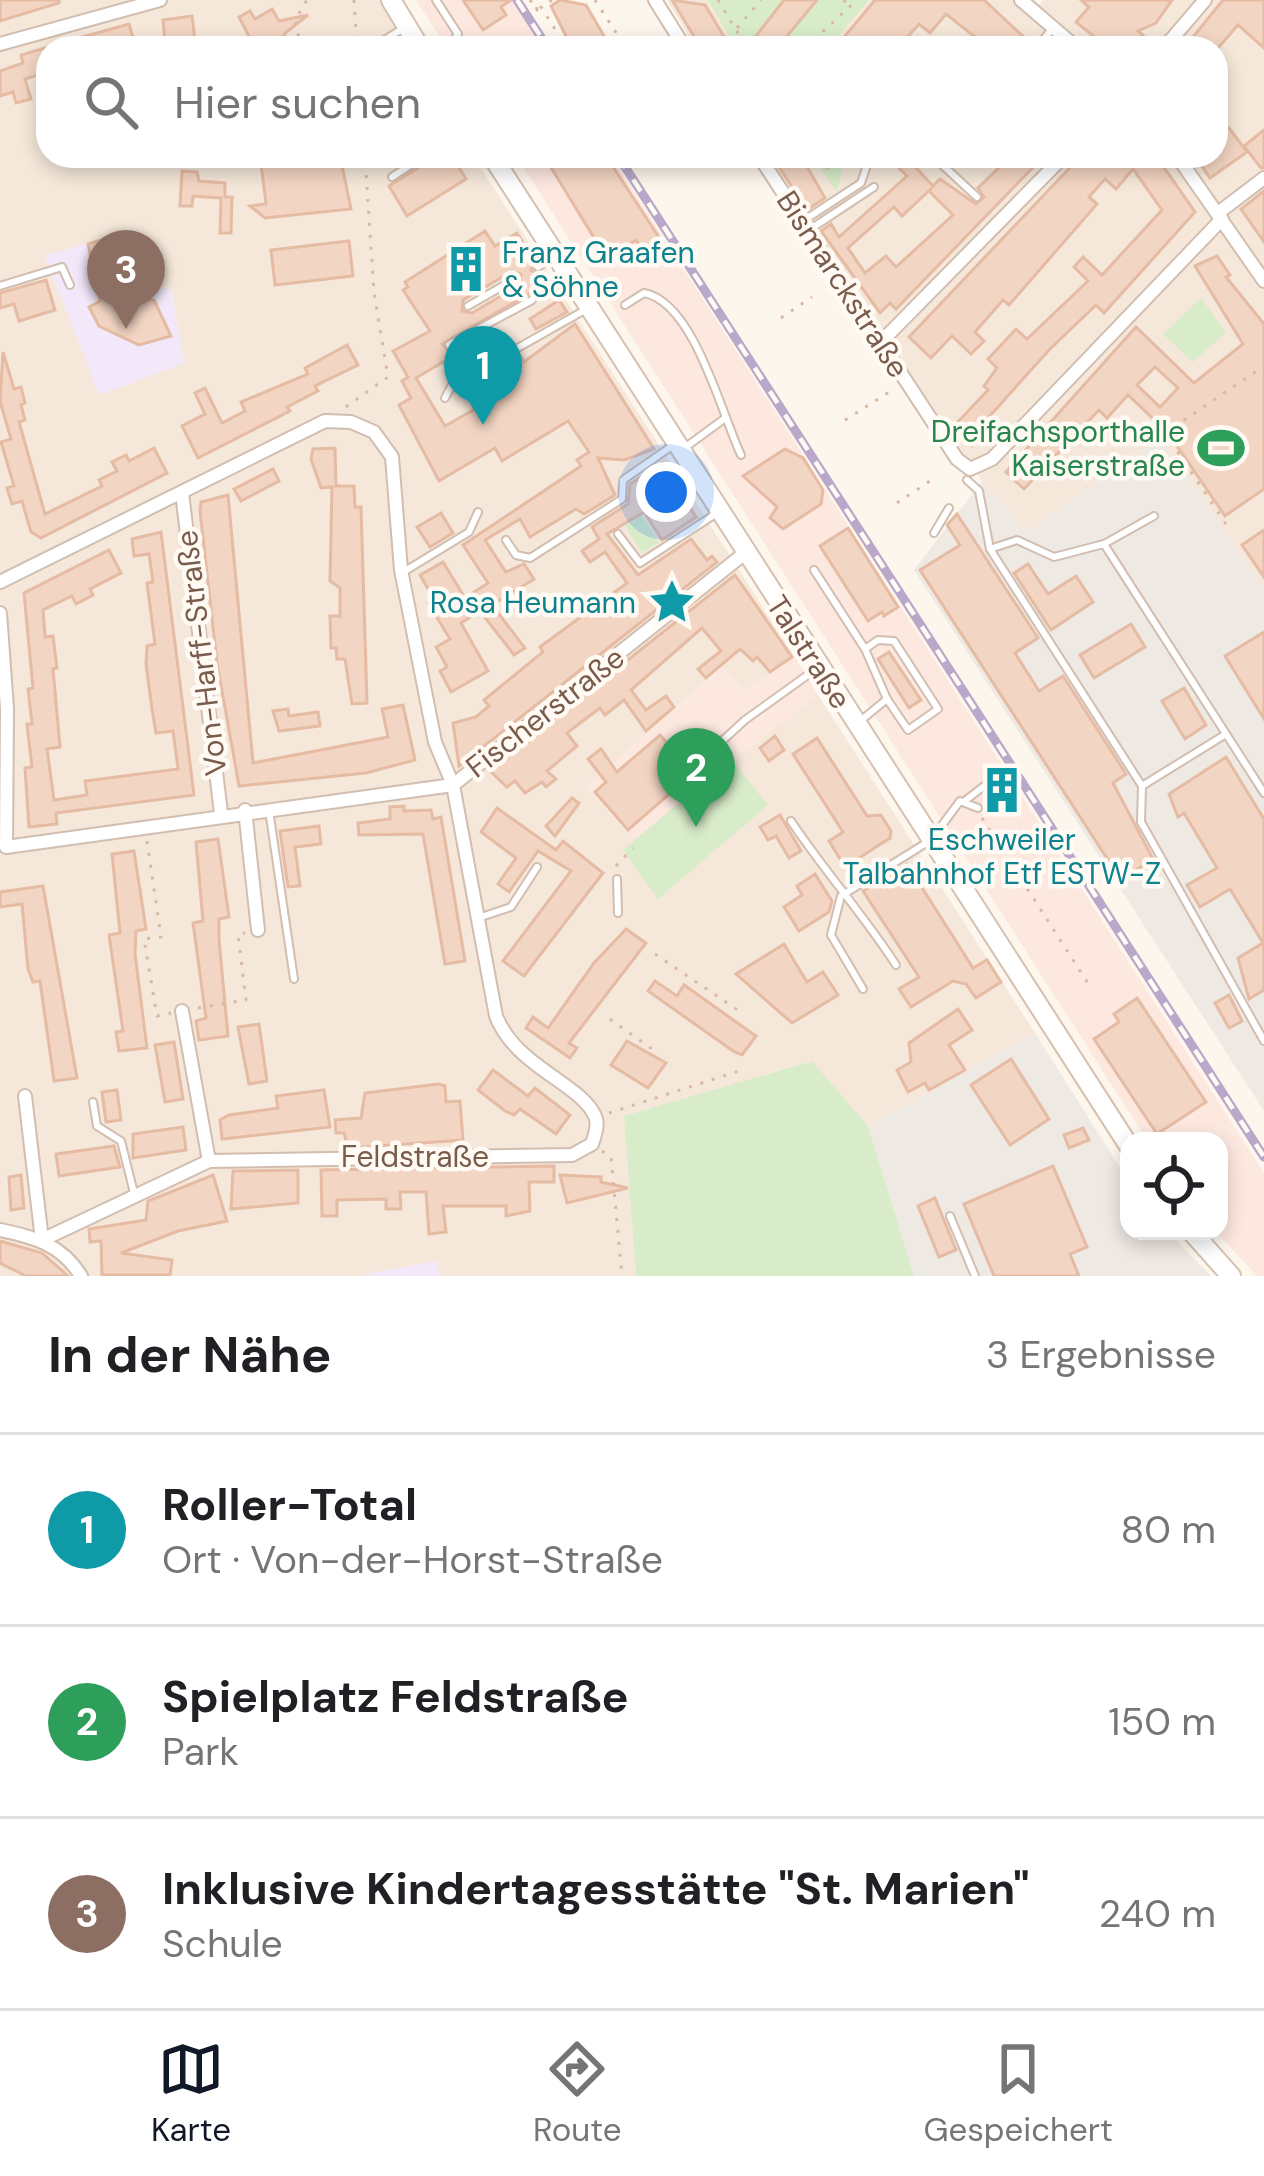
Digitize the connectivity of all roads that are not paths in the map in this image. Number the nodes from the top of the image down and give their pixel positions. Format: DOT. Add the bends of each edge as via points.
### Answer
graph roads {
  1 [pos="160,0"];
  2 [pos="391,0"];
  3 [pos="436,0"];
  4 [pos="655,0"];
  5 [pos="1021,0"];
  6 [pos="1205,0"];
  7 [pos="406,26"];
  8 [pos="1053,28"];
  9 [pos="390,36"];
  10 [pos="413,36"];
  11 [pos="457,36"];
  12 [pos="678,36"];
  13 [pos="1046,36"];
  14 [pos="1063,36"];
  15 [pos="1174,36"];
  16 [pos="0,44"];
  17 [pos="406,168"];
  18 [pos="500,168"];
  19 [pos="767,168"];
  20 [pos="866,168"];
  21 [pos="946,168"];
  22 [pos="1053,168"];
  23 [pos="1186,168"];
  24 [pos="392,177"];
  25 [pos="1264,178"];
  26 [pos="874,187"];
  27 [pos="977,197"];
  28 [pos="993,211"];
  29 [pos="1220,216"];
  30 [pos="1004,222"];
  31 [pos="806,226"];
  32 [pos="555,256"];
  33 [pos="538,267"];
  34 [pos="515,279"];
  35 [pos="1264,281"];
  36 [pos="70,285"];
  37 [pos="0,286"];
  38 [pos="532,300"];
  39 [pos="625,304"];
  40 [pos="468,306"];
  41 [pos="588,308"];
  42 [pos="881,342"];
  43 [pos="449,345"];
  44 [pos="445,398"];
  45 [pos="724,419"];
  46 [pos="677,448"];
  47 [pos="741,455"];
  48 [pos="968,475"];
  49 [pos="182,493"];
  50 [pos="949,508"];
  51 [pos="478,512"];
  52 [pos="719,512"];
  53 [pos="1154,516"];
  54 [pos="934,533"];
  55 [pos="618,534"];
  56 [pos="506,540"];
  57 [pos="1104,544"];
  58 [pos="990,549"];
  59 [pos="745,554"];
  60 [pos="814,570"];
  61 [pos="402,573"];
  62 [pos="0,582"];
  63 [pos="0,613"];
  64 [pos="865,649"];
  65 [pos="819,667"];
  66 [pos="887,699"];
  67 [pos="856,723"];
  68 [pos="1228,733"];
  69 [pos="997,776"];
  70 [pos="682,778"];
  71 [pos="453,784"];
  72 [pos="1142,786"];
  73 [pos="1264,793"];
  74 [pos="966,800"];
  75 [pos="269,807"];
  76 [pos="978,808"];
  77 [pos="244,810"];
  78 [pos="221,813"];
  79 [pos="790,821"];
  80 [pos="931,840"];
  81 [pos="537,867"];
  82 [pos="617,879"];
  83 [pos="841,896"];
  84 [pos="618,913"];
  85 [pos="478,918"];
  86 [pos="258,930"];
  87 [pos="896,965"];
  88 [pos="294,979"];
  89 [pos="863,989"];
  90 [pos="182,1011"];
  91 [pos="1264,1041"];
  92 [pos="25,1096"];
  93 [pos="93,1102"];
  94 [pos="1120,1132"];
  95 [pos="209,1161"];
  96 [pos="134,1193"];
  97 [pos="950,1216"];
  98 [pos="0,1230"];
  99 [pos="42,1240"];
  100 [pos="1199,1240"];
  101 [pos="81,1276"];
  102 [pos="975,1276"];
  103 [pos="1231,1276"];
  1 -- 16 [label="street"];
  2 -- 7 [label="main road"];
  3 -- 11 [label="lane"];
  4 -- 12 [label="street"];
  5 -- 8 [label="street"];
  6 -- 15 [label="street"];
  7 -- 9 [label="lane"];
  7 -- 10 [label="main road"];
  8 -- 13 [label="lane"];
  8 -- 14 [label="street"];
  17 -- 24 [label="lane"];
  18 -- 32 [label="main road, Talstraße"];
  19 -- 31 [label="street, Bismarckstraße"];
  20 -- 31 [label="lane" via="861,183"];
  21 -- 27 [label="lane"];
  22 -- 30 [label="street"];
  23 -- 29 [label="street"];
  25 -- 29 [label="street"];
  26 -- 31 [label="lane"];
  28 -- 30 [label="lane"];
  29 -- 35 [label="street"];
  29 -- 48 [label="street" via="992,459"];
  30 -- 42 [label="street"];
  31 -- 42 [label="street, Bismarckstraße"];
  32 -- 33 [label="lane"];
  32 -- 41 [label="main road, Talstraße" via="561,284"];
  34 -- 40 [label="lane"];
  36 -- 37 [label="lane" via="62,268"];
  38 -- 43 [label="lane"];
  39 -- 45 [label="lane" via="644,293 668,303 715,382"];
  41 -- 44 [label="lane" via="452,385"];
  41 -- 46 [label="main road, Talstraße"];
  42 -- 48 [label="street, Bismarckstraße"];
  45 -- 46 [label="lane"];
  45 -- 47 [label="lane"];
  46 -- 52 [label="main road, Talstraße"];
  46 -- 56 [label="lane" via="623,480 622,499 530,558"];
  48 -- 58 [label="lane"];
  49 -- 61 [label="street" via="325,421 352,422 374,432 392,457"];
  49 -- 62 [label="street"];
  49 -- 78 [label="street, Von-Harff-Straße"];
  50 -- 54 [label="lane"];
  51 -- 61 [label="lane" via="469,532"];
  52 -- 55 [label="lane" via="640,563"];
  52 -- 59 [label="main road, Talstraße"];
  53 -- 57 [label="lane"];
  57 -- 58 [label="lane" via="1054,557 1017,541"];
  57 -- 68 [label="lane"];
  58 -- 72 [label="lane"];
  59 -- 65 [label="main road, Talstraße"];
  59 -- 71 [label="street, Fischerstraße"];
  60 -- 64 [label="lane"];
  61 -- 71 [label="street" via="436,742"];
  63 -- 78 [label="street, Fischerstraße" via="6,847"];
  64 -- 66 [label="lane"];
  64 -- 66 [label="lane" via="894,641 938,709 908,730"];
  65 -- 67 [label="main road, Talstraße"];
  65 -- 70 [label="lane"];
  66 -- 67 [label="lane"];
  67 -- 80 [label="main road, Talstraße"];
  68 -- 72 [label="lane"];
  68 -- 73 [label="lane"];
  69 -- 74 [label="lane"];
  71 -- 75 [label="street, Fischerstraße"];
  71 -- 85 [label="street"];
  72 -- 91 [label="lane" via="1141,822"];
  74 -- 76 [label="lane"];
  74 -- 80 [label="lane"];
  75 -- 77 [label="street, Fischerstraße"];
  75 -- 88 [label="lane"];
  77 -- 78 [label="street, Fischerstraße"];
  77 -- 86 [label="street"];
  79 -- 83 [label="lane"];
  80 -- 83 [label="lane"];
  80 -- 94 [label="main road, Talstraße"];
  81 -- 85 [label="lane" via="511,907"];
  82 -- 84 [label="lane"];
  83 -- 87 [label="lane" via="860,910"];
  83 -- 89 [label="lane" via="831,935"];
  85 -- 95 [label="street, Feldstraße" via="503,1033 596,1118 592,1144 572,1155"];
  90 -- 95 [label="street"];
  92 -- 99 [label="street"];
  93 -- 96 [label="lane" via="97,1126 121,1141"];
  95 -- 96 [label="street, Feldstraße"];
  96 -- 99 [label="street, Feldstraße"];
  97 -- 102 [label="lane"];
  98 -- 99 [label="street"];
  99 -- 101 [label="street"];
  100 -- 103 [label="main road"];
}
